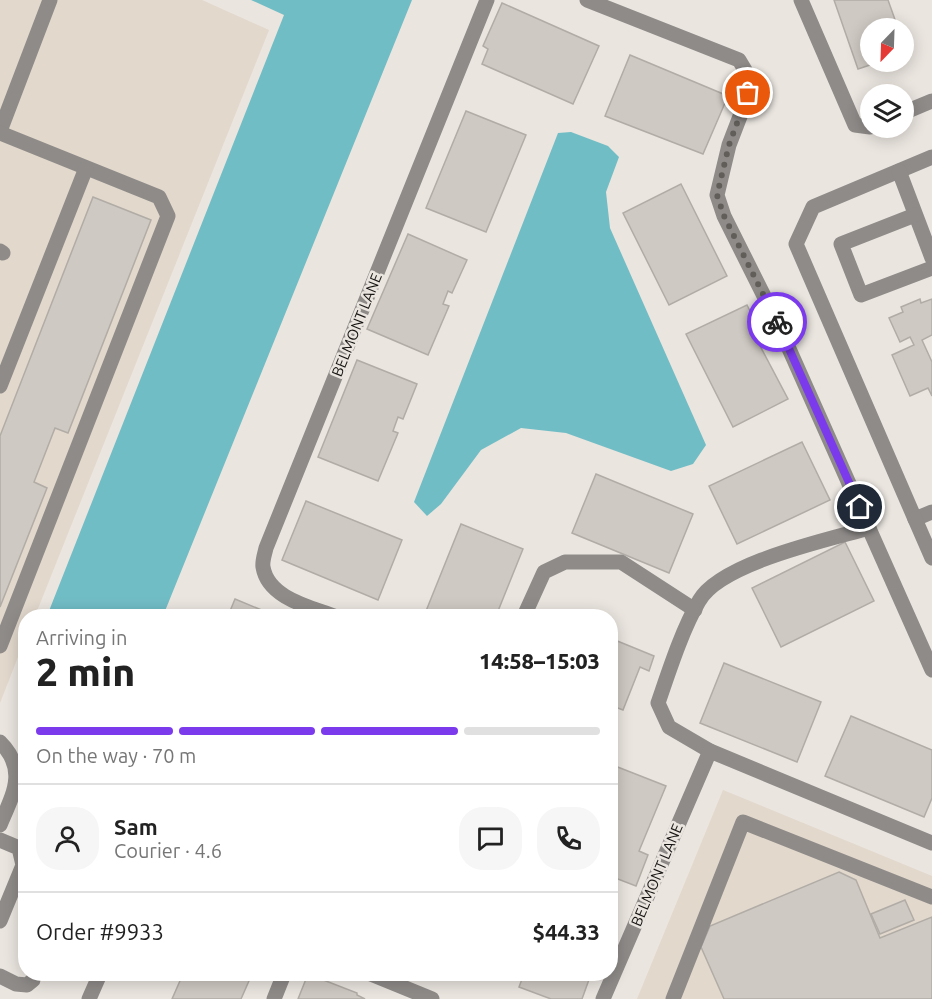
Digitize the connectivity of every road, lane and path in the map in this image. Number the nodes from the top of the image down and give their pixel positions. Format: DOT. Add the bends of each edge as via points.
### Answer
graph roads {
  1 [pos="51,0"];
  2 [pos="487,0"];
  3 [pos="587,0"];
  4 [pos="801,0"];
  5 [pos="932,101"];
  6 [pos="914,108"];
  7 [pos="860,126"];
  8 [pos="0,132"];
  9 [pos="932,157"];
  10 [pos="86,168"];
  11 [pos="899,171"];
  12 [pos="915,215"];
  13 [pos="932,258"];
  14 [pos="932,268"];
  15 [pos="0,386"];
  16 [pos="932,512"];
  17 [pos="915,519"];
  18 [pos="869,528"];
  19 [pos="932,558"];
  20 [pos="317,609"];
  21 [pos="527,609"];
  22 [pos="695,610"];
  23 [pos="0,646"];
  24 [pos="932,670"];
  25 [pos="0,742"];
  26 [pos="710,751"];
  27 [pos="18,784"];
  28 [pos="18,799"];
  29 [pos="0,825"];
  30 [pos="0,840"];
  31 [pos="932,843"];
  32 [pos="18,848"];
  33 [pos="18,877"];
  34 [pos="932,897"];
  35 [pos="0,921"];
  36 [pos="618,964"];
  37 [pos="0,976"];
  38 [pos="32,981"];
  39 [pos="97,981"];
  40 [pos="282,981"];
  41 [pos="391,981"];
  42 [pos="611,981"];
  43 [pos="89,999"];
  44 [pos="274,999"];
  45 [pos="432,999"];
  46 [pos="603,999"];
  47 [pos="673,999"];
  1 -- 8 [label="street"];
  2 -- 20 [label="street, BELMONT LANE" via="266,548 263,567 280,594"];
  3 -- 18 [label="street" via="739,60 748,75 748,93 729,145 717,195"];
  4 -- 7 [label="street" via="855,125"];
  5 -- 6 [label="street"];
  8 -- 10 [label="street"];
  9 -- 11 [label="street"];
  10 -- 15 [label="street"];
  10 -- 23 [label="street" via="159,197 168,216"];
  11 -- 12 [label="street"];
  11 -- 17 [label="street" via="813,207 796,244"];
  12 -- 13 [label="street"];
  12 -- 14 [label="street" via="841,244 861,295"];
  16 -- 17 [label="street"];
  17 -- 19 [label="street"];
  18 -- 22 [label="street" via="787,551 718,580"];
  18 -- 24 [label="street"];
  21 -- 22 [label="street" via="544,572 565,562 621,562"];
  22 -- 26 [label="street" via="658,703 669,727"];
  25 -- 27 [label="street" via="12,754"];
  26 -- 31 [label="street"];
  26 -- 36 [label="street, BELMONT LANE"];
  28 -- 29 [label="street"];
  30 -- 32 [label="street"];
  33 -- 35 [label="street"];
  34 -- 47 [label="street" via="743,822"];
  37 -- 38 [label="street" via="16,984 27,985"];
  39 -- 43 [label="street"];
  40 -- 44 [label="street"];
  41 -- 45 [label="street"];
  42 -- 46 [label="street, BELMONT LANE"];
}
